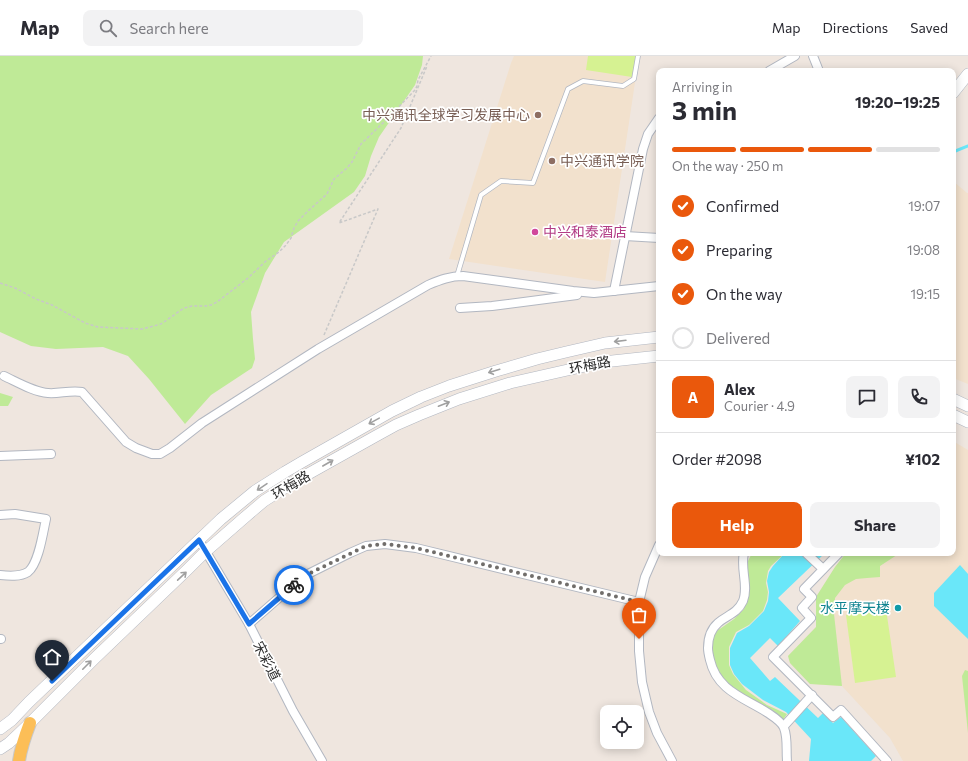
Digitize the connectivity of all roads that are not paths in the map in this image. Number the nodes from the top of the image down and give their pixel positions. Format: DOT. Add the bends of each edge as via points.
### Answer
graph roads {
  1 [pos="638,56"];
  2 [pos="795,56"];
  3 [pos="813,56"];
  4 [pos="774,68"];
  5 [pos="818,68"];
  6 [pos="968,74"];
  7 [pos="956,89"];
  8 [pos="656,122"];
  9 [pos="625,236"];
  10 [pos="656,238"];
  11 [pos="457,276"];
  12 [pos="656,286"];
  13 [pos="614,291"];
  14 [pos="594,293"];
  15 [pos="460,308"];
  16 [pos="656,337"];
  17 [pos="656,356"];
  18 [pos="4,376"];
  19 [pos="956,400"];
  20 [pos="968,406"];
  21 [pos="956,416"];
  22 [pos="968,422"];
  23 [pos="51,454"];
  24 [pos="0,456"];
  25 [pos="0,515"];
  26 [pos="199,540"];
  27 [pos="656,551"];
  28 [pos="205,552"];
  29 [pos="744,556"];
  30 [pos="809,556"];
  31 [pos="836,556"];
  32 [pos="823,569"];
  33 [pos="0,575"];
  34 [pos="639,602"];
  35 [pos="249,624"];
  36 [pos="812,696"];
  37 [pos="30,723"];
  38 [pos="784,726"];
  39 [pos="0,729"];
  40 [pos="0,749"];
  41 [pos="20,761"];
  42 [pos="322,761"];
  43 [pos="672,761"];
  44 [pos="787,761"];
  45 [pos="887,761"];
  1 -- 11 [label="lane" via="634,79 622,86 583,81 568,89 533,183 501,181 481,195"];
  2 -- 4 [label="street"];
  3 -- 5 [label="street"];
  6 -- 7 [label="main road"];
  8 -- 9 [label="street" via="648,134 643,149"];
  9 -- 10 [label="street"];
  9 -- 13 [label="street"];
  11 -- 14 [label="street"];
  11 -- 18 [label="street" via="428,285 318,349 202,423 160,454 152,454 126,442 82,392 40,392"];
  12 -- 13 [label="street"];
  13 -- 14 [label="street"];
  14 -- 15 [label="street"];
  16 -- 26 [label="main road, 环梅路, one-way" via="605,343 537,359 481,375 421,397 378,418 255,491"];
  28 -- 17 [label="main road, 环梅路, one-way" via="275,493 376,436 419,415 479,392 531,378 602,362"];
  19 -- 20 [label="main road"];
  21 -- 22 [label="main road"];
  23 -- 24 [label="street"];
  25 -- 33 [label="street" via="15,514 46,519 33,566 28,572 20,575"];
  26 -- 28 [label="street, 宋彩道"];
  26 -- 39 [label="main road, 环梅路"];
  27 -- 34 [label="street" via="645,577"];
  28 -- 35 [label="street, 宋彩道"];
  37 -- 28 [label="main road, 环梅路, one-way"];
  29 -- 38 [label="street" via="743,601 736,612 717,623 710,633 708,649 712,668 734,694 776,718"];
  30 -- 32 [label="street"];
  31 -- 32 [label="street"];
  32 -- 36 [label="street" via="804,589 812,597 802,608 811,618 773,657"];
  34 -- 35 [label="street" via="416,548 385,544 366,546 304,576"];
  34 -- 43 [label="street" via="642,682 649,712"];
  35 -- 42 [label="street, 宋彩道" via="293,711"];
  36 -- 38 [label="street"];
  36 -- 45 [label="street" via="833,717 841,710"];
  37 -- 40 [label="main road, 环梅路"];
  37 -- 41 [label="main road" via="24,737"];
  38 -- 44 [label="street"];
}
